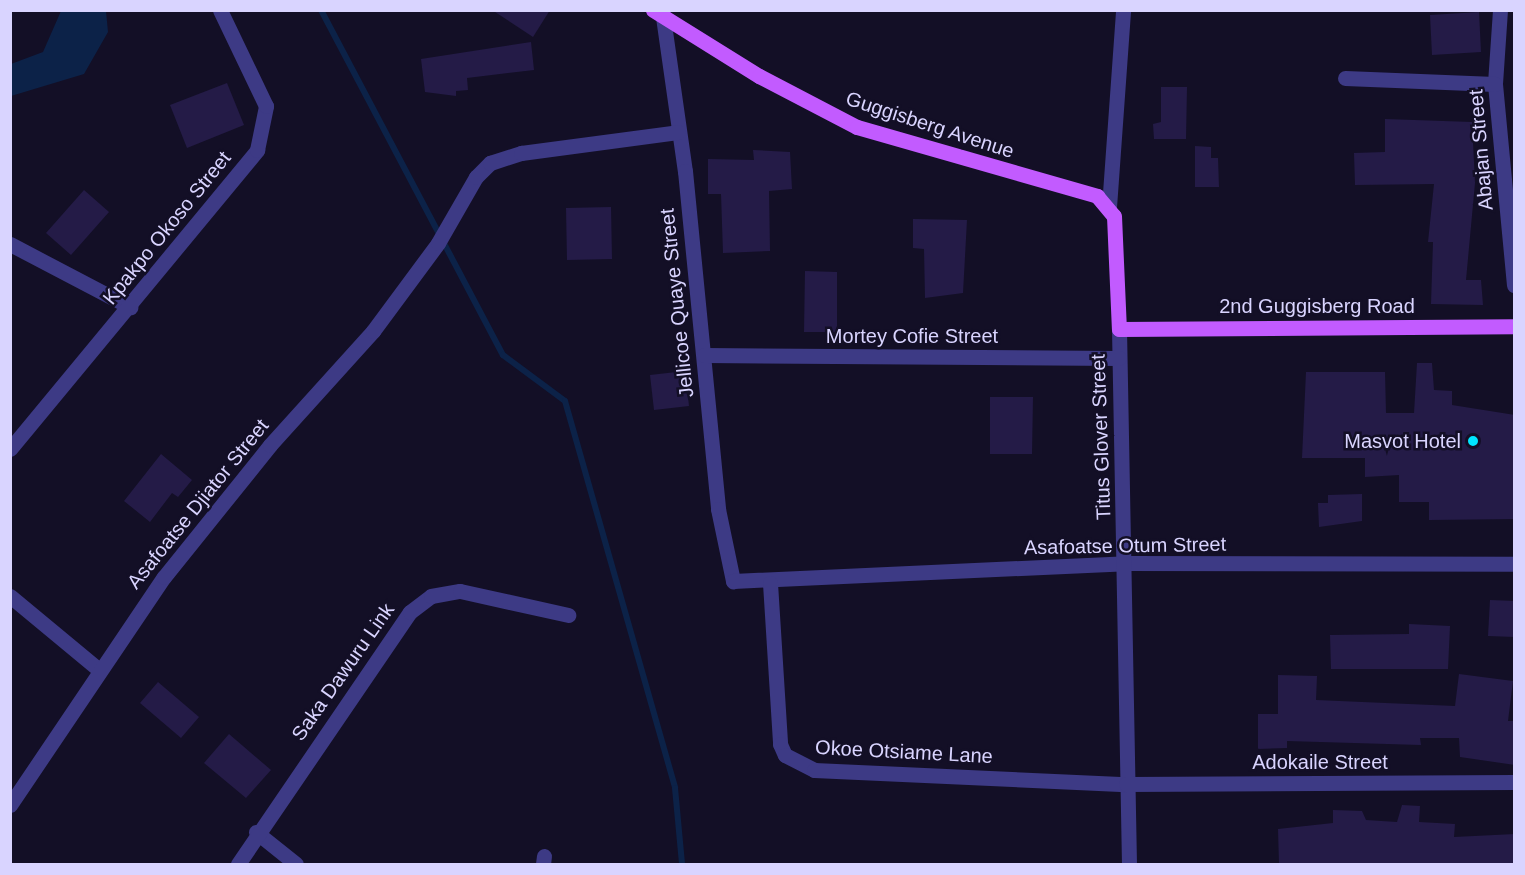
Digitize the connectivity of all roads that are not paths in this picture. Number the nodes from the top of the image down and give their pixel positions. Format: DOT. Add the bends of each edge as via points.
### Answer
graph roads {
  1 [pos="220,10"];
  2 [pos="1123,10"];
  3 [pos="1500,10"];
  4 [pos="659,12"];
  5 [pos="1345,78"];
  6 [pos="1495,84"];
  7 [pos="678,132"];
  8 [pos="1108,207"];
  9 [pos="10,244"];
  10 [pos="1515,285"];
  11 [pos="130,307"];
  12 [pos="1515,326"];
  13 [pos="1119,329"];
  14 [pos="704,355"];
  15 [pos="1119,358"];
  16 [pos="10,449"];
  17 [pos="1126,563"];
  18 [pos="1515,564"];
  19 [pos="770,583"];
  20 [pos="737,584"];
  21 [pos="10,596"];
  22 [pos="568,615"];
  23 [pos="99,670"];
  24 [pos="1515,782"];
  25 [pos="1126,784"];
  26 [pos="10,806"];
  27 [pos="256,832"];
  28 [pos="238,864"];
  29 [pos="296,864"];
  30 [pos="1128,864"];
  1 -- 11 [label="street, Kpakpo Okoso Street" via="266,106 265,129 257,150"];
  2 -- 8 [label="street, Titus Glover Street"];
  3 -- 6 [label="street, Abajan Street"];
  4 -- 7 [label="street, Jellicoe Quaye Street"];
  4 -- 8 [label="main road, Guggisberg Avenue" via="759,76 857,128 1083,192"];
  5 -- 6 [label="street"];
  6 -- 10 [label="street, Abajan Street"];
  7 -- 14 [label="street, Jellicoe Quaye Street"];
  7 -- 23 [label="street, Asafoatse Djiator Street" via="521,153 490,163 466,193 438,243 373,331 231,491"];
  8 -- 13 [label="main road, Titus Glover Street" via="1115,223"];
  9 -- 11 [label="street"];
  11 -- 16 [label="street, Kpakpo Okoso Street"];
  12 -- 13 [label="main road, 2nd Guggisberg Road"];
  13 -- 15 [label="street, Titus Glover Street"];
  14 -- 15 [label="street, Mortey Cofie Street"];
  14 -- 20 [label="street, Jellicoe Quaye Street" via="718,509 730,578"];
  15 -- 17 [label="street, Titus Glover Street"];
  17 -- 18 [label="street, Asafoatse Otum Street"];
  17 -- 19 [label="street, Asafoatse Otum Street"];
  17 -- 25 [label="street, Titus Glover Street"];
  19 -- 20 [label="street, Asafoatse Otum Street"];
  19 -- 25 [label="street, Okoe Otsiame Lane" via="780,744 799,765"];
  21 -- 23 [label="street"];
  22 -- 27 [label="street, Saka Dawuru Link" via="460,591 431,596 410,612"];
  23 -- 26 [label="street, Asafoatse Djiator Street"];
  24 -- 25 [label="street, Adokaile Street"];
  25 -- 30 [label="street, Titus Glover Street"];
  27 -- 28 [label="street, Saka Dawuru Link"];
  27 -- 29 [label="street"];
}
